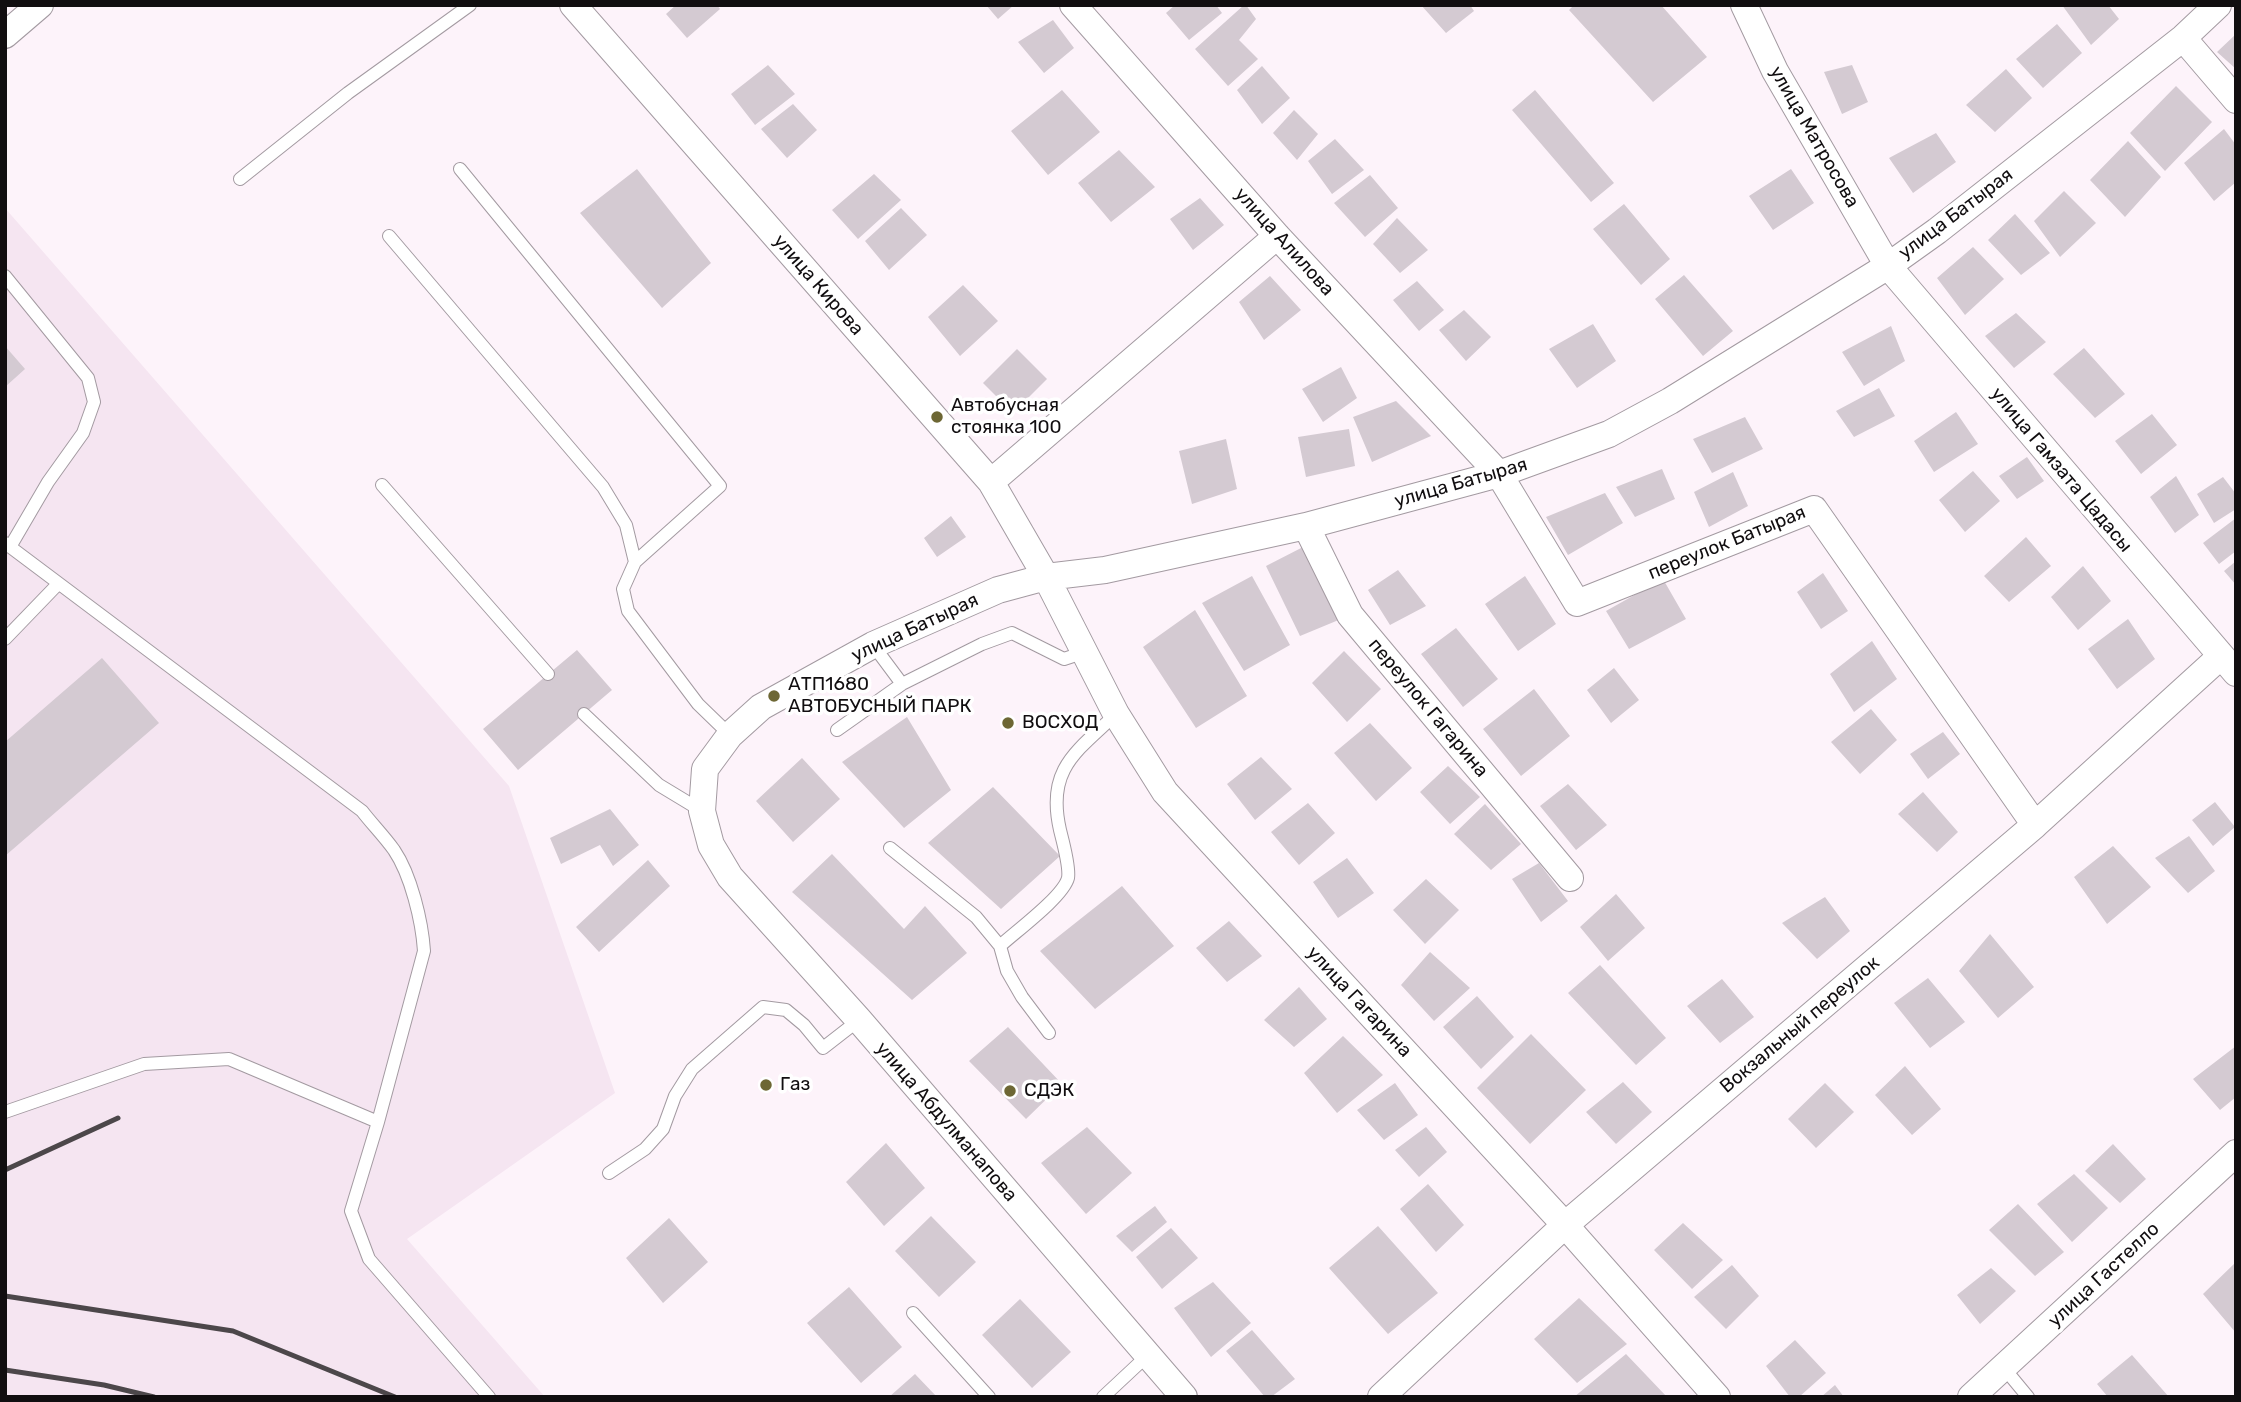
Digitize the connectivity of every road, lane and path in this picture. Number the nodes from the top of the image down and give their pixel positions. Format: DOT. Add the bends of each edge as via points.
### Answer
graph roads {
  1 [pos="40,5"];
  2 [pos="470,5"];
  3 [pos="573,5"];
  4 [pos="1073,5"];
  5 [pos="1744,5"];
  6 [pos="2218,5"];
  7 [pos="5,36"];
  8 [pos="2183,38"];
  9 [pos="2236,100"];
  10 [pos="460,169"];
  11 [pos="240,180"];
  12 [pos="389,236"];
  13 [pos="1277,236"];
  14 [pos="1888,266"];
  15 [pos="5,276"];
  16 [pos="1499,474"];
  17 [pos="991,482"];
  18 [pos="382,485"];
  19 [pos="1306,526"];
  20 [pos="8,545"];
  21 [pos="635,562"];
  22 [pos="1046,577"];
  23 [pos="58,584"];
  24 [pos="5,639"];
  25 [pos="873,645"];
  26 [pos="1086,652"];
  27 [pos="2229,664"];
  28 [pos="548,674"];
  29 [pos="902,684"];
  30 [pos="583,714"];
  31 [pos="1116,714"];
  32 [pos="837,730"];
  33 [pos="730,734"];
  34 [pos="702,811"];
  35 [pos="2035,825"];
  36 [pos="711,845"];
  37 [pos="890,848"];
  38 [pos="1570,878"];
  39 [pos="1000,946"];
  40 [pos="859,1020"];
  41 [pos="1049,1033"];
  42 [pos="5,1112"];
  43 [pos="378,1122"];
  44 [pos="2236,1153"];
  45 [pos="609,1173"];
  46 [pos="1565,1225"];
  47 [pos="913,1313"];
  48 [pos="1148,1355"];
  49 [pos="2004,1368"];
  50 [pos="489,1397"];
  51 [pos="989,1397"];
  52 [pos="1103,1397"];
  53 [pos="1185,1397"];
  54 [pos="1381,1397"];
  55 [pos="1717,1397"];
  56 [pos="1971,1397"];
  57 [pos="2028,1397"];
  1 -- 7 [label="street"];
  2 -- 11 [label="lane" via="348,93"];
  3 -- 17 [label="street, улица Кирова"];
  4 -- 13 [label="street, улица Алилова"];
  5 -- 14 [label="street, улица Матросова" via="1775,71"];
  6 -- 8 [label="street, улица Батырая"];
  8 -- 9 [label="street"];
  8 -- 14 [label="street, улица Батырая"];
  10 -- 21 [label="lane" via="719,486"];
  12 -- 21 [label="lane" via="603,487 626,525"];
  13 -- 16 [label="street, улица Алилова"];
  13 -- 17 [label="street"];
  14 -- 16 [label="street, улица Батырая" via="1670,401 1608,434"];
  14 -- 27 [label="street, улица Гамзата Цадасы"];
  15 -- 20 [label="lane" via="88,378 94,402 83,433"];
  16 -- 19 [label="street, улица Батырая"];
  16 -- 35 [label="street, переулок Батырая" via="1577,603 1814,509"];
  17 -- 22 [label="street, улица Кирова"];
  18 -- 28 [label="lane"];
  19 -- 22 [label="street, улица Батырая" via="1105,570"];
  19 -- 38 [label="street, переулок Гагарина" via="1350,615"];
  20 -- 23 [label="lane"];
  21 -- 33 [label="lane" via="623,589 628,611 698,704"];
  22 -- 25 [label="street, улица Батырая" via="998,590"];
  22 -- 26 [label="street, улица Гагарина"];
  23 -- 24 [label="lane"];
  23 -- 43 [label="lane" via="362,811 395,852 413,894 424,951"];
  25 -- 29 [label="lane"];
  25 -- 33 [label="street, улица Батырая" via="761,708"];
  26 -- 29 [label="lane" via="1064,659 1012,633"];
  26 -- 31 [label="street, улица Гагарина"];
  27 -- 35 [label="street, Вокзальный переулок"];
  29 -- 32 [label="lane"];
  30 -- 34 [label="lane" via="659,785"];
  31 -- 39 [label="lane" via="1070,758 1059,779 1055,807 1068,878 1054,899"];
  31 -- 46 [label="street, улица Гагарина" via="1165,792"];
  33 -- 34 [label="street, улица Батырая" via="705,769"];
  34 -- 36 [label="street, улица Батырая"];
  35 -- 46 [label="street, Вокзальный переулок"];
  36 -- 40 [label="street, улица Абдулманапова" via="730,877"];
  37 -- 39 [label="lane" via="976,917"];
  39 -- 41 [label="lane" via="1021,997"];
  40 -- 45 [label="lane" via="823,1048 786,1010 763,1007 692,1069 675,1096 663,1129 645,1149"];
  40 -- 48 [label="street, улица Абдулманапова"];
  42 -- 43 [label="lane" via="144,1064 229,1059"];
  43 -- 50 [label="lane" via="351,1211 369,1259"];
  44 -- 49 [label="street, улица Гастелло"];
  46 -- 54 [label="street, Вокзальный переулок"];
  46 -- 55 [label="street, улица Гагарина"];
  47 -- 51 [label="lane"];
  48 -- 52 [label="lane"];
  48 -- 53 [label="street, улица Абдулманапова"];
  49 -- 56 [label="street, улица Гастелло"];
  49 -- 57 [label="lane"];
}
